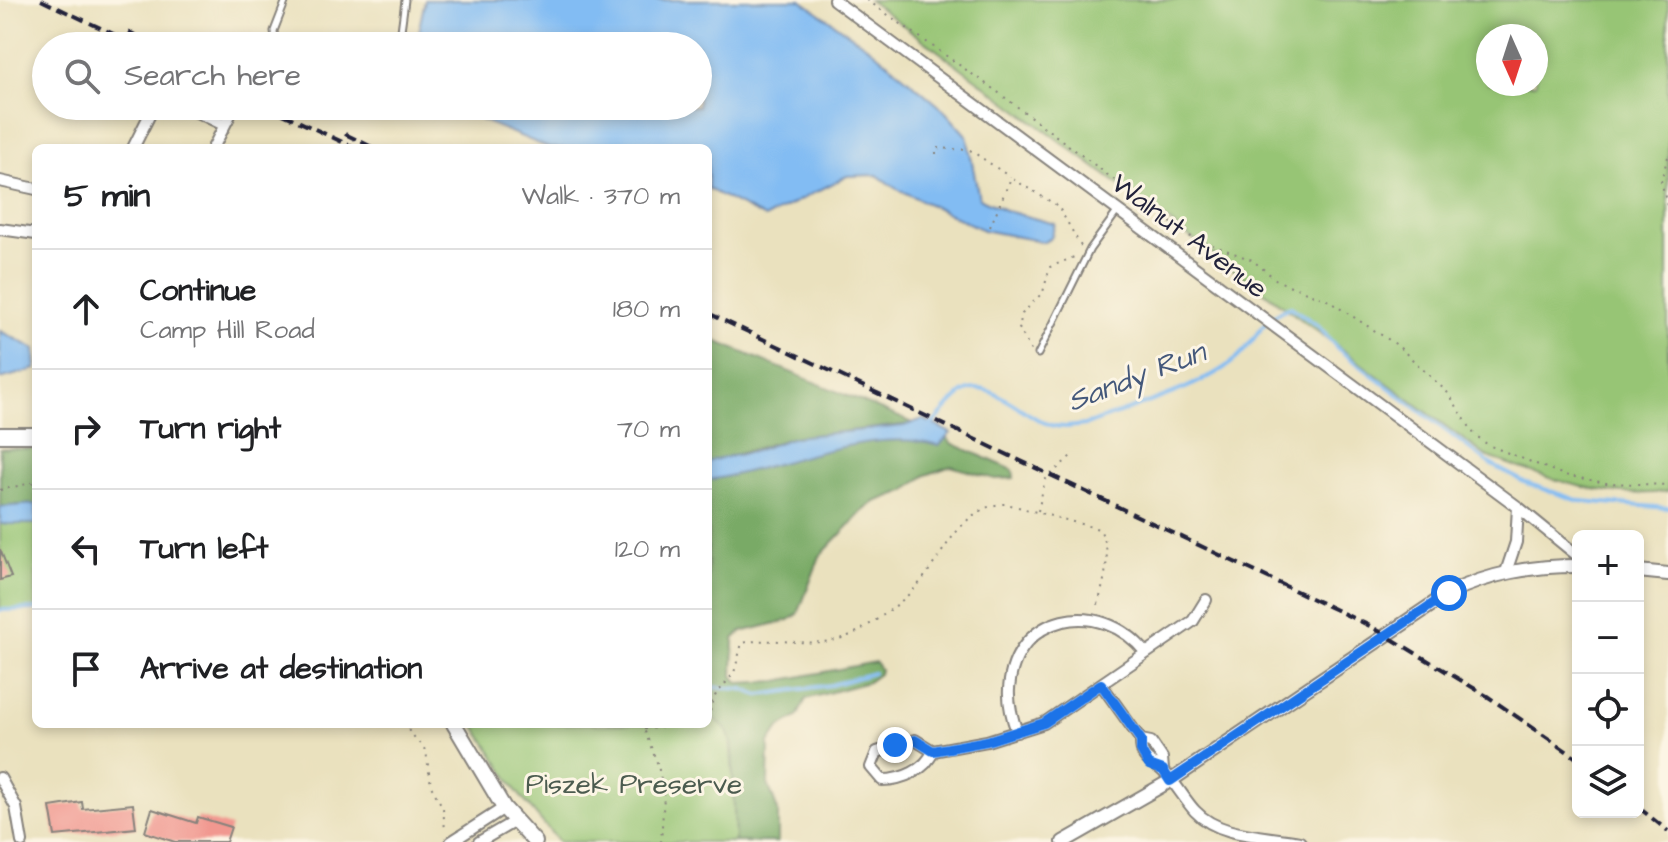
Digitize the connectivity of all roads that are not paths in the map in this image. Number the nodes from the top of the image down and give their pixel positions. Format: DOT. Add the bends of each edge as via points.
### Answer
graph roads {
  1 [pos="286,0"];
  2 [pos="405,0"];
  3 [pos="834,0"];
  4 [pos="274,32"];
  5 [pos="401,32"];
  6 [pos="147,120"];
  7 [pos="227,120"];
  8 [pos="135,144"];
  9 [pos="215,144"];
  10 [pos="0,181"];
  11 [pos="32,188"];
  12 [pos="1117,211"];
  13 [pos="0,229"];
  14 [pos="32,233"];
  15 [pos="1038,354"];
  16 [pos="0,435"];
  17 [pos="32,435"];
  18 [pos="1518,507"];
  19 [pos="1572,551"];
  20 [pos="1572,566"];
  21 [pos="1506,572"];
  22 [pos="1644,572"];
  23 [pos="1668,574"];
  24 [pos="1206,600"];
  25 [pos="1146,653"];
  26 [pos="1101,684"];
  27 [pos="456,728"];
  28 [pos="1017,732"];
  29 [pos="933,751"];
  30 [pos="1166,775"];
  31 [pos="0,778"];
  32 [pos="504,808"];
  33 [pos="515,821"];
  34 [pos="22,842"];
  35 [pos="451,842"];
  36 [pos="479,842"];
  37 [pos="535,842"];
  38 [pos="1063,842"];
  39 [pos="1300,842"];
  1 -- 4 [label="lane"];
  2 -- 5 [label="lane"];
  3 -- 12 [label="street, Walnut Avenue"];
  6 -- 8 [label="street"];
  7 -- 9 [label="street"];
  10 -- 11 [label="street"];
  12 -- 15 [label="lane" via="1088,255"];
  12 -- 18 [label="street, Walnut Avenue"];
  13 -- 14 [label="street"];
  16 -- 17 [label="main road"];
  18 -- 19 [label="street, Walnut Avenue"];
  18 -- 21 [label="street" via="1516,542"];
  20 -- 21 [label="street"];
  21 -- 30 [label="street" via="1469,583 1429,605"];
  22 -- 23 [label="street"];
  24 -- 25 [label="street" via="1193,621"];
  25 -- 26 [label="street"];
  25 -- 28 [label="street" via="1126,631 1095,619 1057,623 1019,656 1009,687"];
  26 -- 28 [label="street" via="1044,723"];
  26 -- 30 [label="street" via="1141,740 1149,765"];
  27 -- 32 [label="main road"];
  28 -- 29 [label="street"];
  29 -- 29 [label="street" via="915,740 895,745 877,752 871,767 877,777 894,780 923,767"];
  30 -- 38 [label="street"];
  30 -- 39 [label="street" via="1208,822"];
  31 -- 34 [label="street" via="16,807"];
  32 -- 33 [label="main road"];
  32 -- 35 [label="street"];
  33 -- 36 [label="street"];
  33 -- 37 [label="main road"];
}
